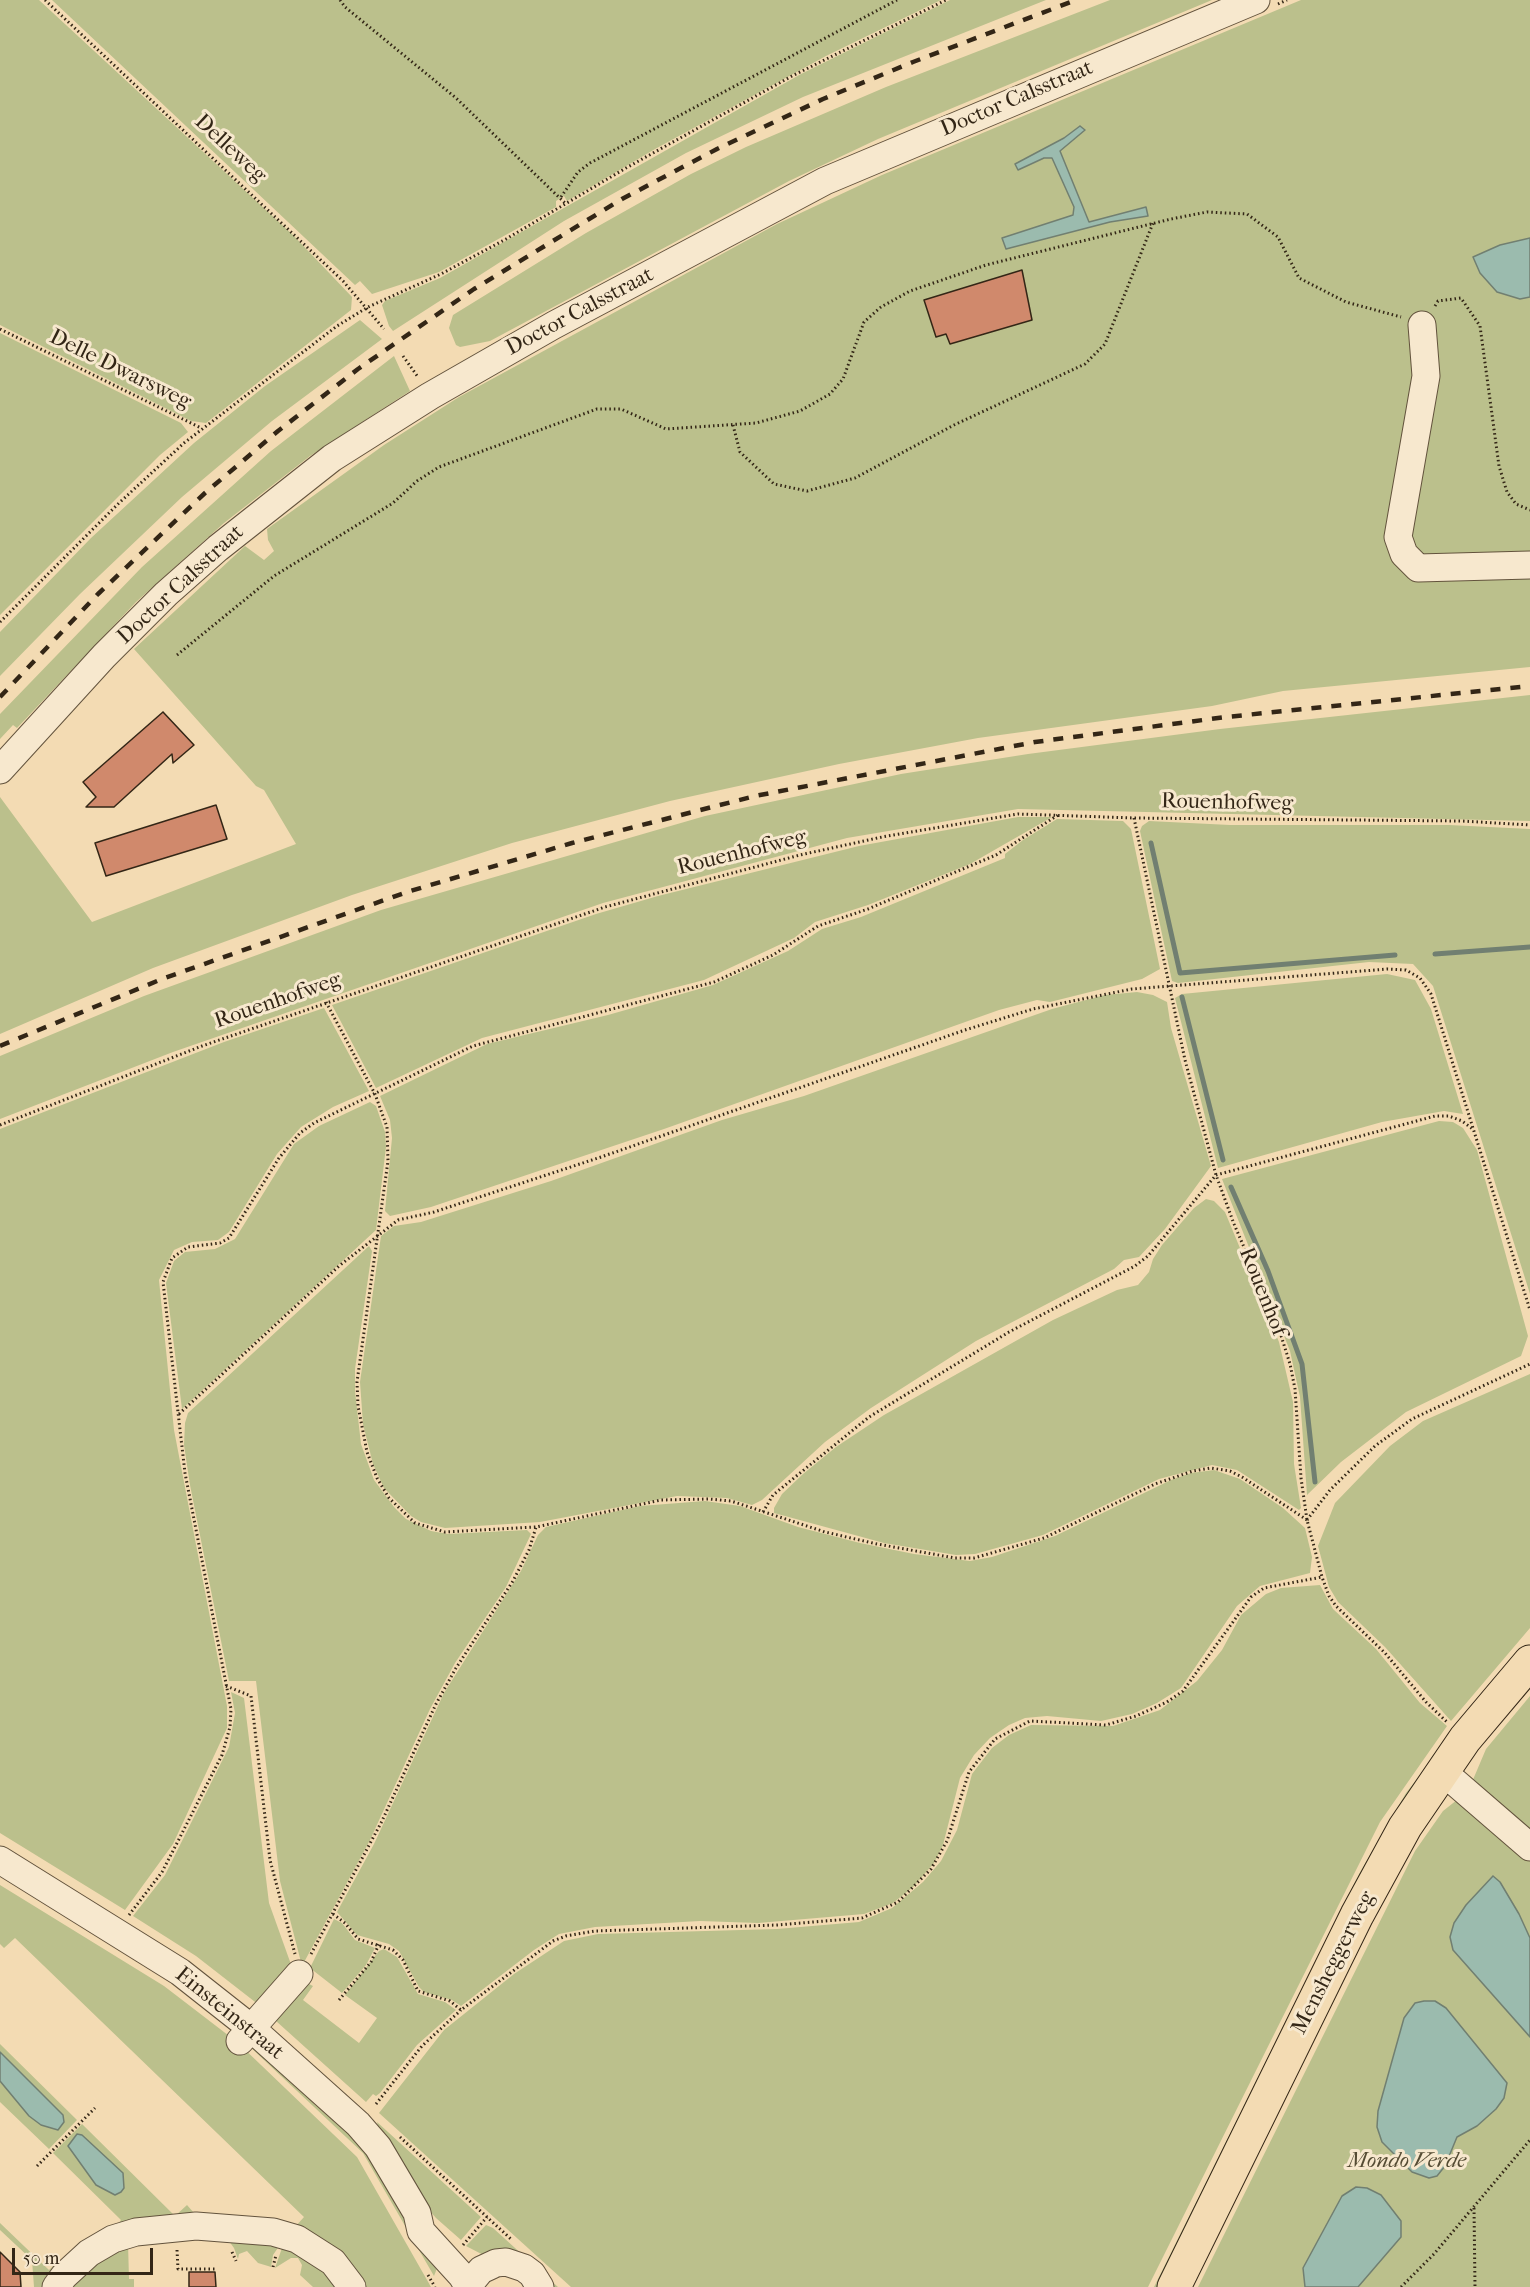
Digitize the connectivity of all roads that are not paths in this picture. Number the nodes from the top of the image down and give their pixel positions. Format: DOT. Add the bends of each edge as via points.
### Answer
graph roads {
  1 [pos="1256,0"];
  2 [pos="1422,325"];
  3 [pos="1530,565"];
  4 [pos="0,770"];
  5 [pos="1530,1662"];
  6 [pos="1442,1771"];
  7 [pos="1530,1847"];
  8 [pos="0,1860"];
  9 [pos="300,1973"];
  10 [pos="245,2034"];
  11 [pos="417,2213"];
  12 [pos="487,2266"];
  13 [pos="56,2287"];
  14 [pos="352,2287"];
  15 [pos="468,2287"];
  16 [pos="540,2287"];
  17 [pos="1174,2287"];
  1 -- 4 [label="street, Doctor Calsstraat" via="825,181 554,325 430,396 333,458 218,548 104,656"];
  2 -- 3 [label="street" via="1426,376 1398,537 1404,554 1418,568"];
  5 -- 6 [label="main road, Mensheggerweg"];
  6 -- 7 [label="street"];
  6 -- 17 [label="main road, Mensheggerweg" via="1405,1827 1356,1915"];
  8 -- 10 [label="street, Einsteinstraat" via="180,1972"];
  9 -- 10 [label="street"];
  10 -- 11 [label="street, Einsteinstraat" via="358,2124 378,2147"];
  11 -- 12 [label="street, Einsteinstraat" via="474,2262"];
  11 -- 15 [label="street, Einsteinstraat" via="421,2232"];
  12 -- 15 [label="street"];
  12 -- 16 [label="street" via="515,2264 532,2274"];
  13 -- 14 [label="street" via="89,2253 113,2239 136,2232 196,2226 273,2232 297,2239 333,2262"];
}
